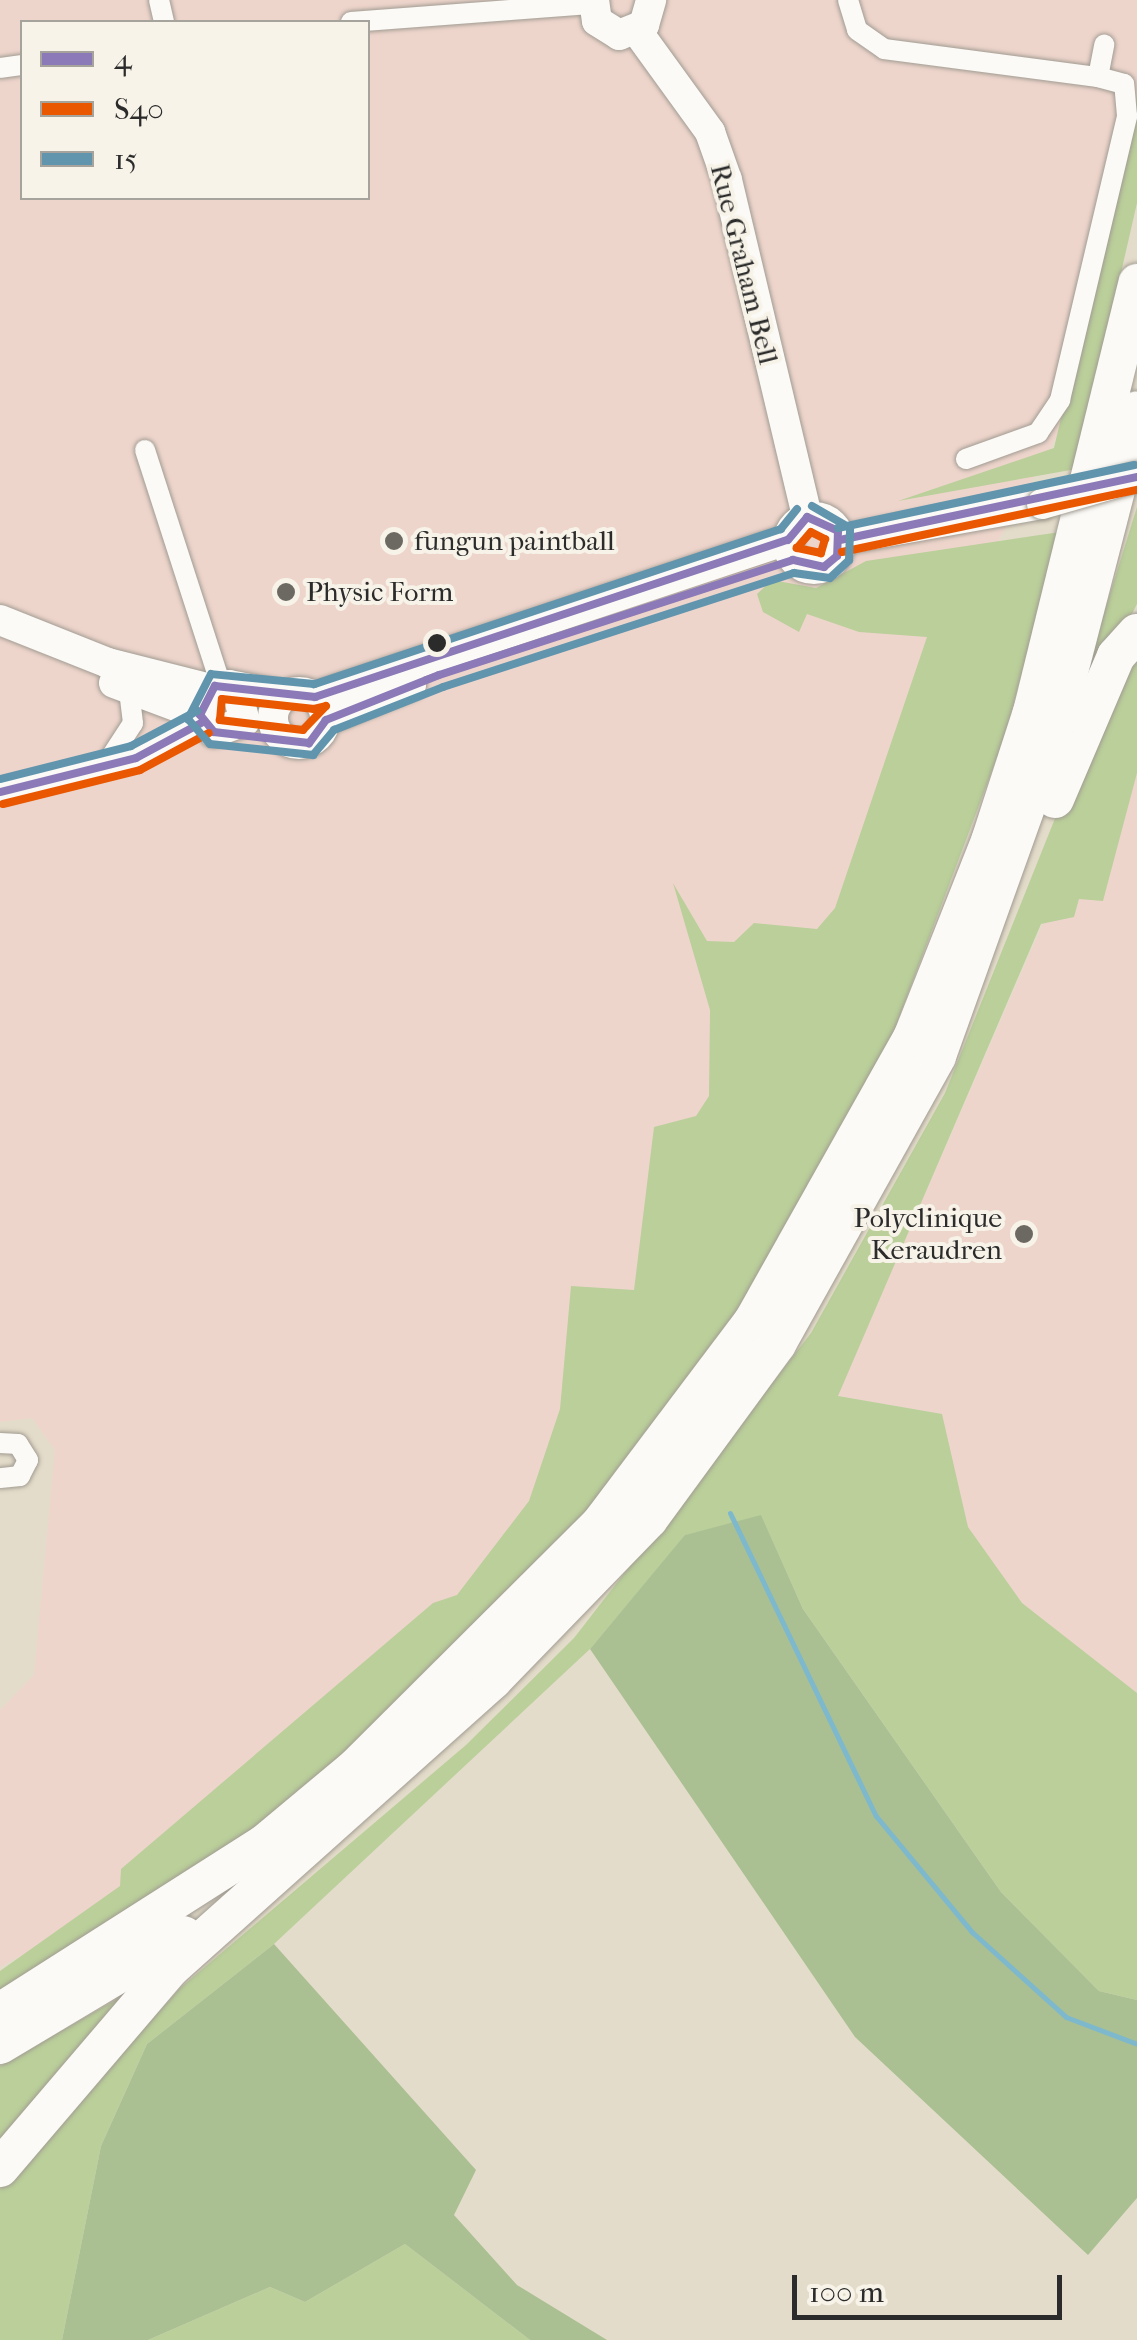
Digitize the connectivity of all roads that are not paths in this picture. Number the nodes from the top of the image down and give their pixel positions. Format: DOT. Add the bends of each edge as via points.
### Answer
graph roads {
  1 [pos="848,0"];
  2 [pos="593,2"];
  3 [pos="650,10"];
  4 [pos="370,20"];
  5 [pos="1104,45"];
  6 [pos="1098,77"];
  7 [pos="1137,283"];
  8 [pos="1137,410"];
  9 [pos="146,450"];
  10 [pos="966,460"];
  11 [pos="1137,477"];
  12 [pos="796,539"];
  13 [pos="840,540"];
  14 [pos="0,620"];
  15 [pos="1137,633"];
  16 [pos="0,639"];
  17 [pos="128,688"];
  18 [pos="214,700"];
  19 [pos="309,704"];
  20 [pos="236,730"];
  21 [pos="280,737"];
  22 [pos="105,766"];
  23 [pos="0,792"];
  24 [pos="938,1056"];
  25 [pos="0,1442"];
  26 [pos="0,1478"];
  27 [pos="262,1885"];
  28 [pos="0,2012"];
  29 [pos="0,2045"];
  30 [pos="0,2168"];
  1 -- 6 [label="street" via="857,30 878,47"];
  2 -- 3 [label="main road" via="603,28"];
  2 -- 4 [label="street"];
  3 -- 12 [label="main road, Rue Graham Bell" via="727,180"];
  5 -- 6 [label="street"];
  6 -- 10 [label="street" via="1124,84 1126,116 1060,400 1038,433"];
  7 -- 28 [label="highway" via="1037,693 992,838 912,1038 753,1322 600,1524 369,1755 264,1844"];
  8 -- 24 [label="highway" via="1055,726"];
  9 -- 18 [label="street"];
  11 -- 13 [label="main road, bridge" via="1042,504"];
  12 -- 13 [label="main road" via="825,519"];
  12 -- 13 [label="main road" via="824,568"];
  12 -- 19 [label="main road"];
  14 -- 18 [label="main road"];
  15 -- 24 [label="highway" via="1116,656"];
  16 -- 17 [label="main road"];
  17 -- 18 [label="main road"];
  17 -- 22 [label="street" via="134,723"];
  18 -- 19 [label="main road"];
  18 -- 20 [label="main road"];
  18 -- 20 [label="main road" via="248,709"];
  18 -- 22 [label="street"];
  19 -- 21 [label="main road" via="272,718"];
  19 -- 21 [label="main road" via="309,743"];
  20 -- 21 [label="main road"];
  22 -- 23 [label="street"];
  24 -- 27 [label="highway" via="787,1328 650,1519 493,1680"];
  25 -- 26 [label="street" via="18,1444 28,1460 20,1476"];
  27 -- 29 [label="highway"];
  27 -- 30 [label="highway" via="171,1968"];
}
